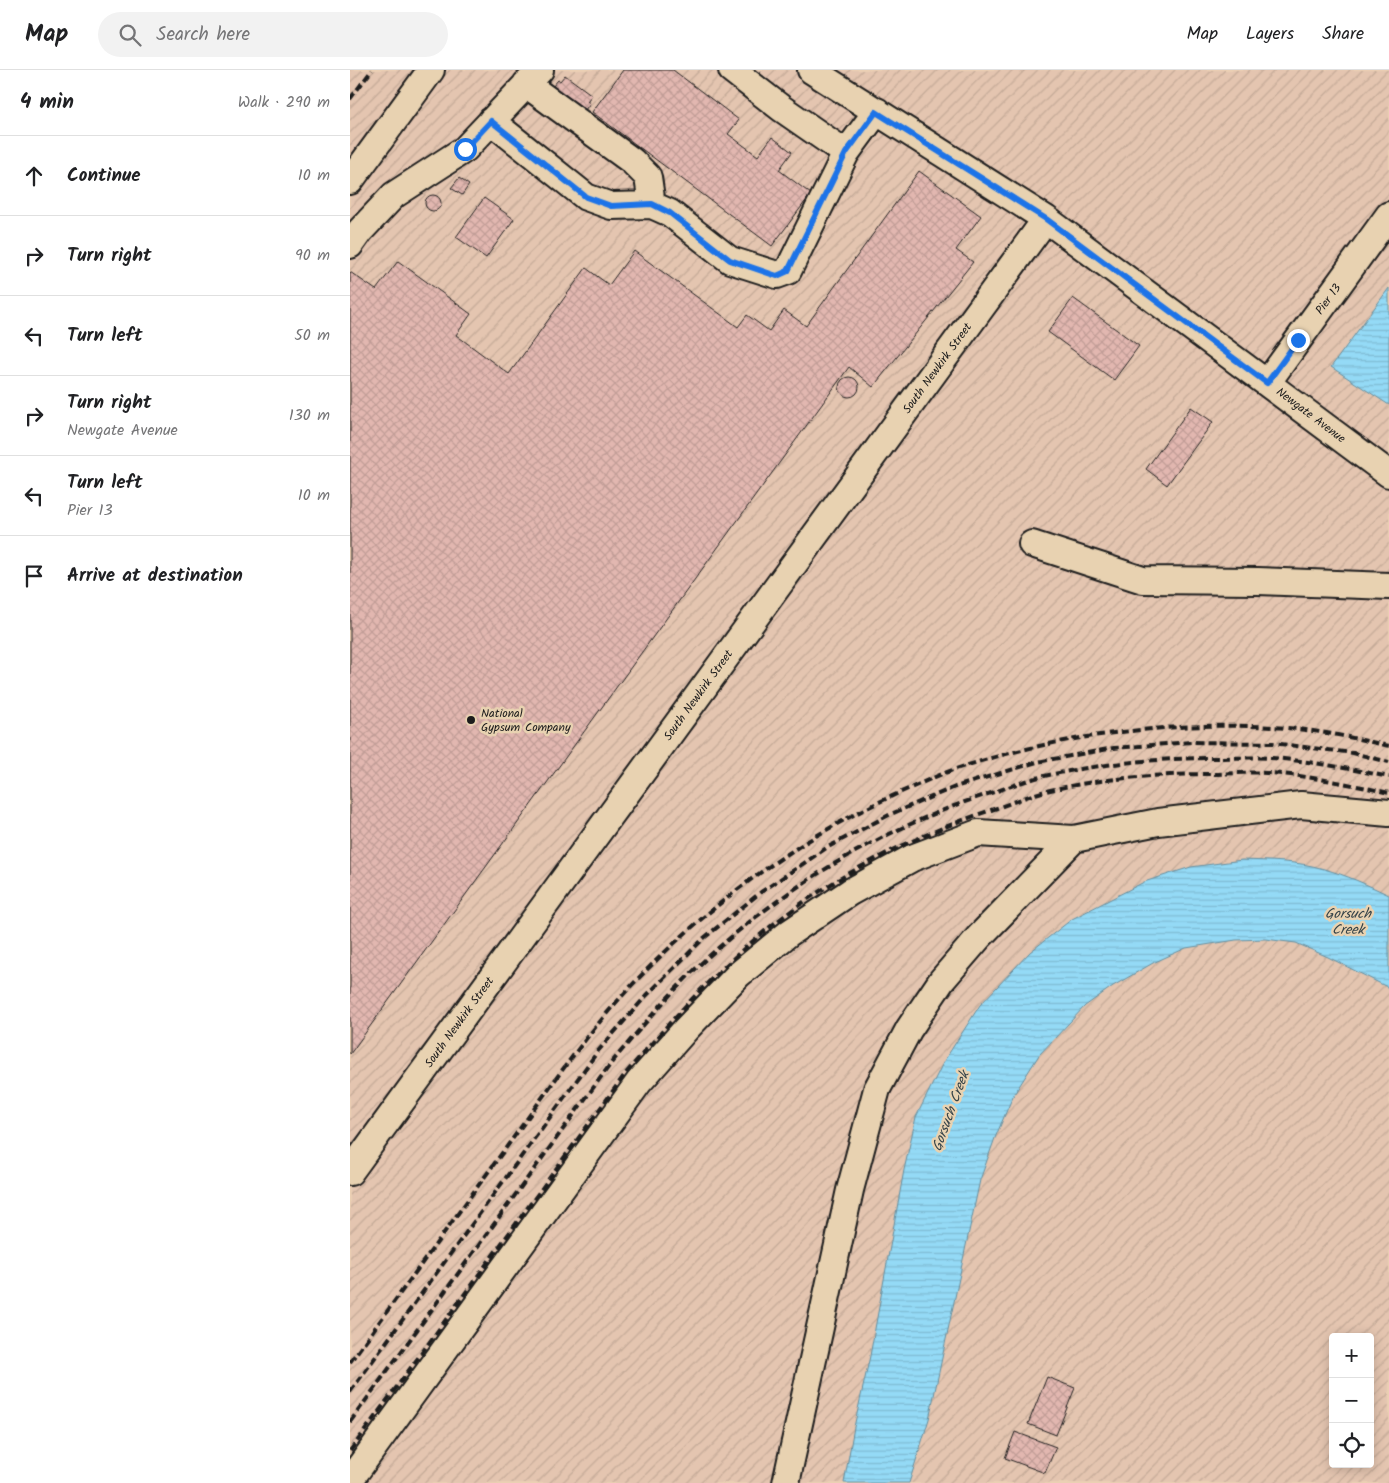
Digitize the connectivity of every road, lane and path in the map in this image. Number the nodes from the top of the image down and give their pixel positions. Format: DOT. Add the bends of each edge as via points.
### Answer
graph roads {
  1 [pos="431,70"];
  2 [pos="732,70"];
  3 [pos="811,70"];
  4 [pos="533,77"];
  5 [pos="876,112"];
  6 [pos="491,121"];
  7 [pos="846,153"];
  8 [pos="350,181"];
  9 [pos="652,204"];
  10 [pos="1389,215"];
  11 [pos="1046,219"];
  12 [pos="350,245"];
  13 [pos="1267,383"];
  14 [pos="1389,474"];
  15 [pos="1032,544"];
  16 [pos="1389,586"];
  17 [pos="1389,814"];
  18 [pos="1074,839"];
  19 [pos="350,1172"];
  20 [pos="350,1480"];
  21 [pos="786,1483"];
  1 -- 8 [label="street"];
  2 -- 7 [label="street"];
  3 -- 5 [label="street, Newgate Avenue"];
  4 -- 6 [label="street"];
  4 -- 9 [label="street" via="648,177"];
  5 -- 7 [label="street"];
  5 -- 11 [label="street, Newgate Avenue"];
  6 -- 9 [label="street" via="586,197 611,206"];
  6 -- 12 [label="street" via="465,149 394,195"];
  7 -- 9 [label="street" via="788,271 777,276 730,260 670,213"];
  10 -- 13 [label="street, Pier 13"];
  11 -- 13 [label="street, Newgate Avenue"];
  11 -- 19 [label="street, South Newkirk Street"];
  13 -- 14 [label="street, Newgate Avenue"];
  15 -- 16 [label="street" via="1143,580"];
  17 -- 18 [label="street" via="1301,805 1158,822"];
  18 -- 20 [label="street" via="978,833 912,858 850,892 789,933 738,975 639,1082"];
  18 -- 21 [label="street" via="942,980 909,1028 877,1089 850,1190"];
}
